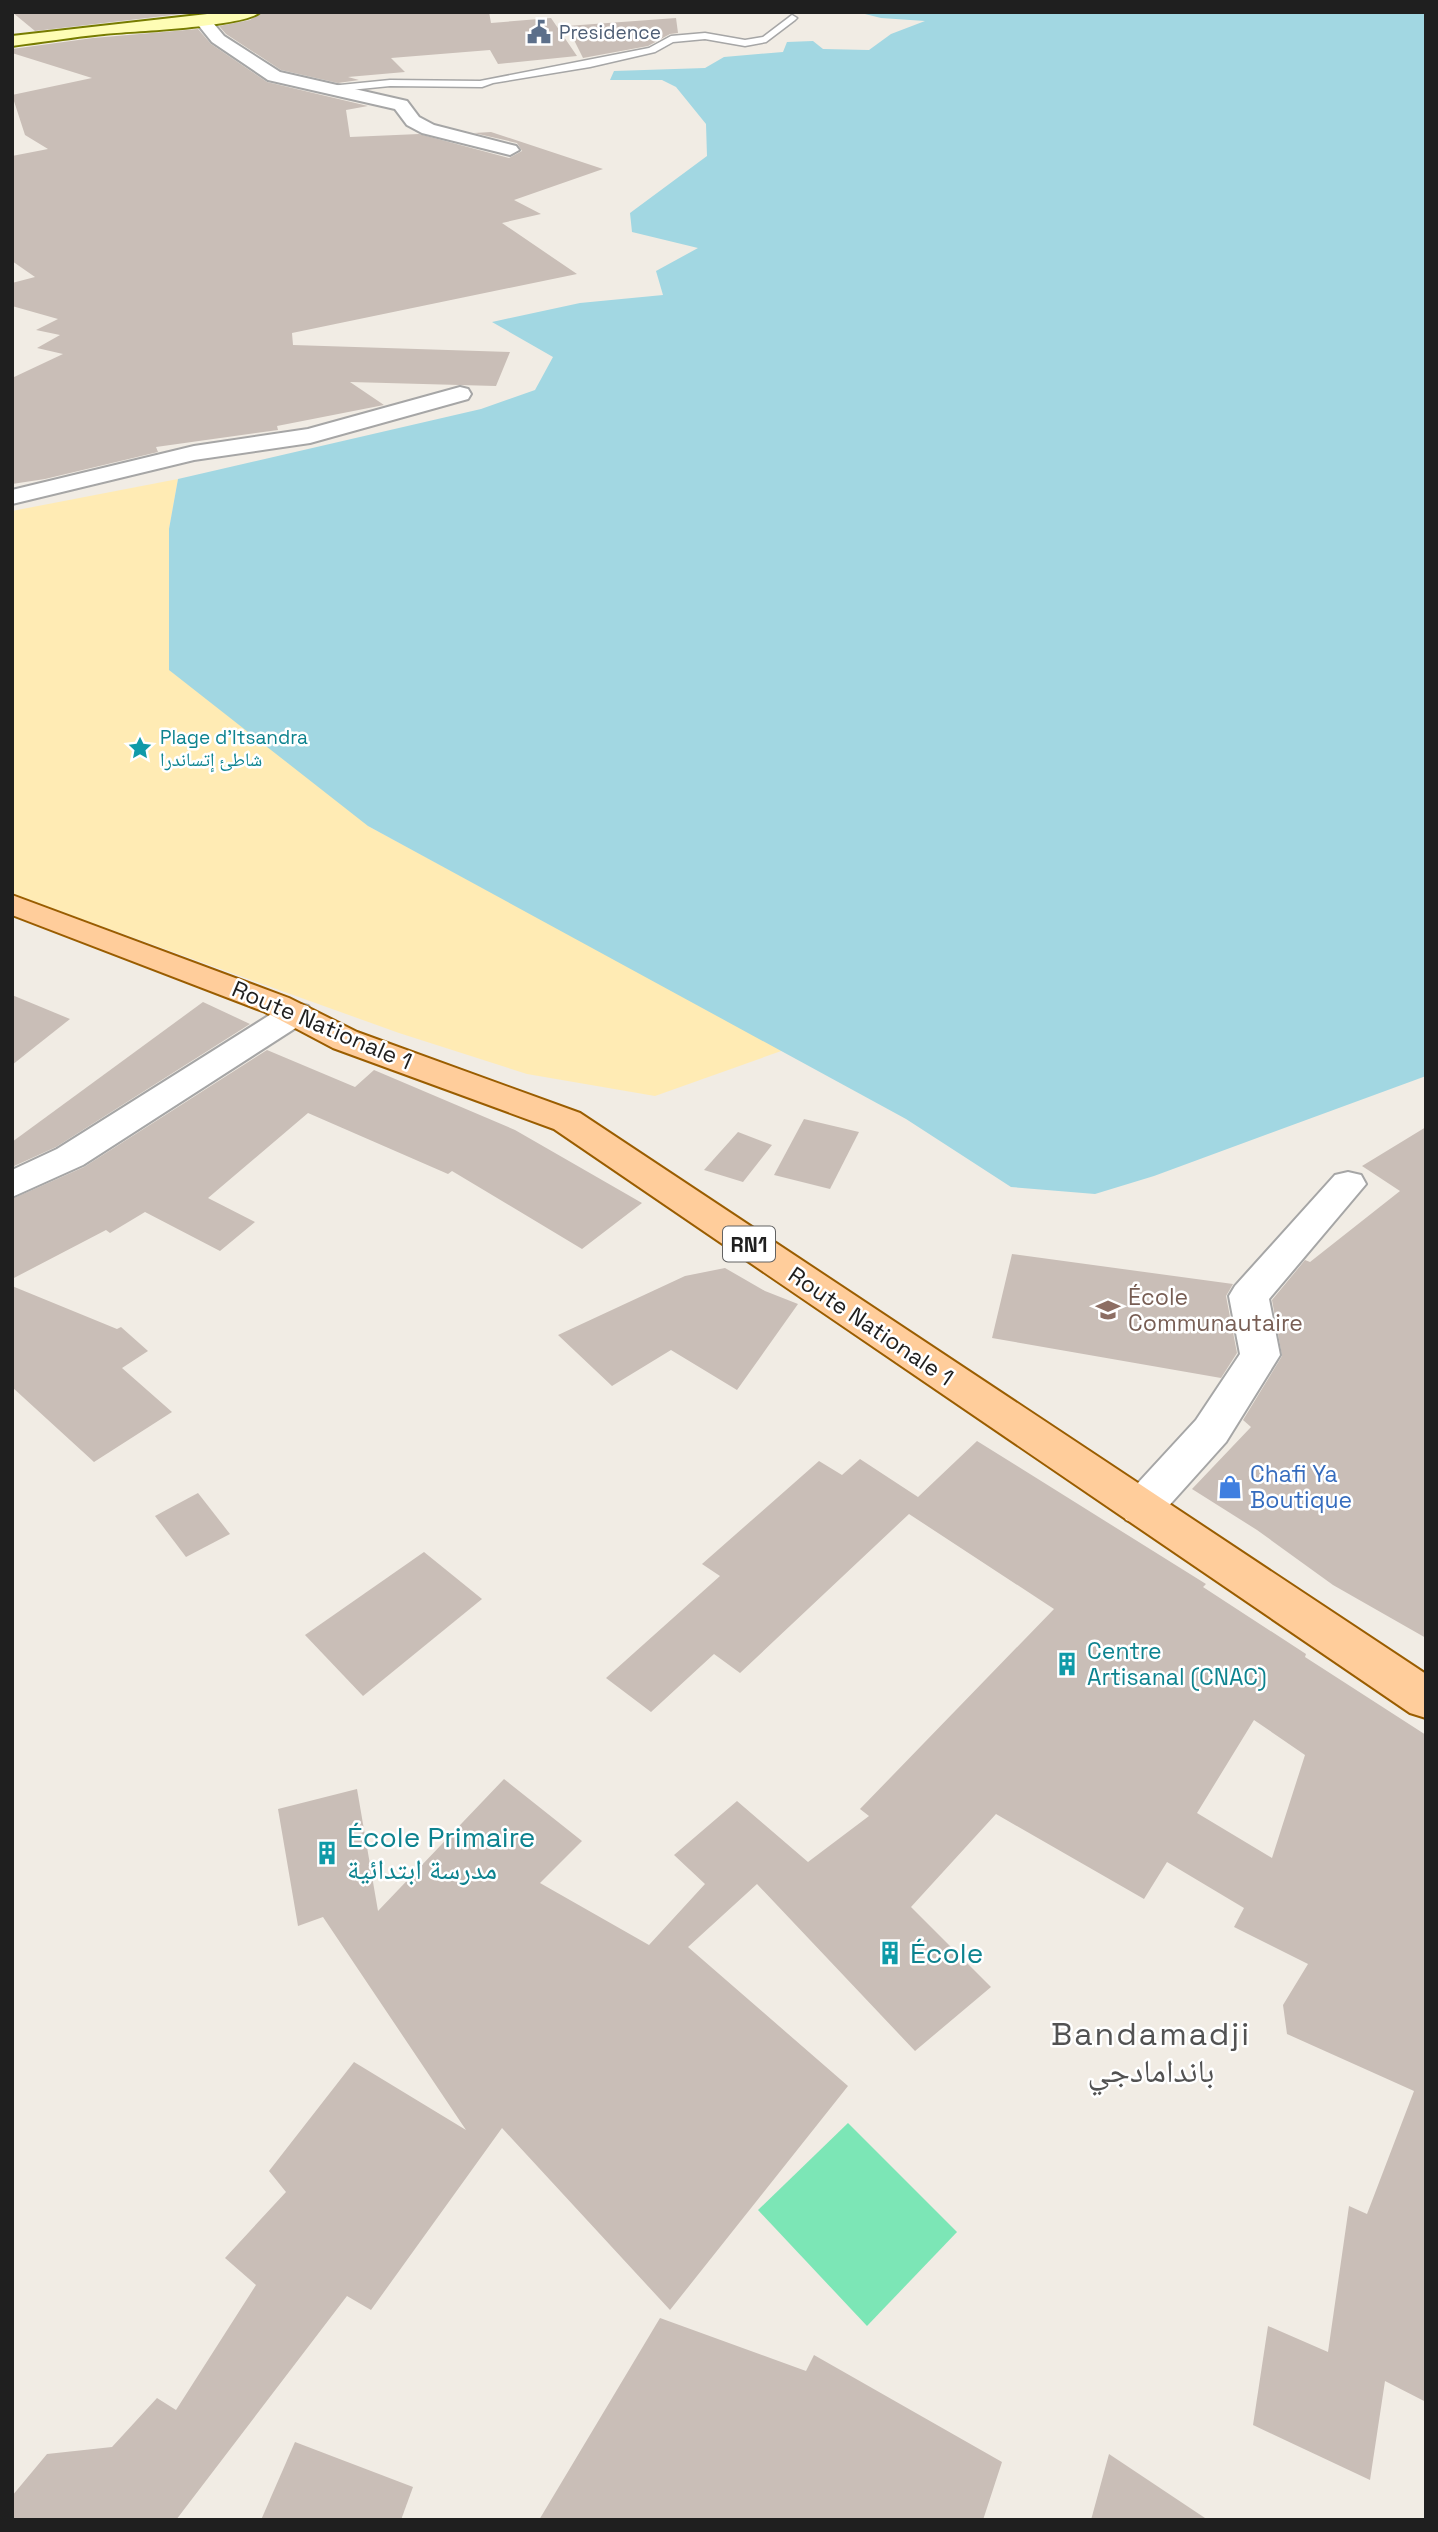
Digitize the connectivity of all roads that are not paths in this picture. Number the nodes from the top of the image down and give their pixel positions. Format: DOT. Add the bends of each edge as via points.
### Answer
graph roads {
  1 [pos="252,12"];
  2 [pos="792,18"];
  3 [pos="202,20"];
  4 [pos="12,41"];
  5 [pos="330,89"];
  6 [pos="510,150"];
  7 [pos="460,394"];
  8 [pos="12,498"];
  9 [pos="12,904"];
  10 [pos="296,1013"];
  11 [pos="1349,1184"];
  12 [pos="12,1185"];
  13 [pos="1141,1508"];
  14 [pos="1426,1699"];
  1 -- 3 [label="main road"];
  2 -- 5 [label="lane" via="766,39 745,43 705,36 671,39 652,50 482,84 390,83"];
  3 -- 4 [label="main road"];
  3 -- 5 [label="street" via="218,39 274,76"];
  5 -- 6 [label="street" via="401,105 412,121 428,129"];
  7 -- 8 [label="street" via="310,436 194,453"];
  9 -- 10 [label="main road, Route Nationale 1 / RN1"];
  10 -- 12 [label="street" via="70,1157"];
  10 -- 13 [label="main road, Route Nationale 1 / RN1" via="345,1040 567,1121"];
  11 -- 13 [label="street" via="1249,1296 1260,1355 1211,1431"];
  13 -- 14 [label="main road, Route Nationale 1 / RN1"];
}
